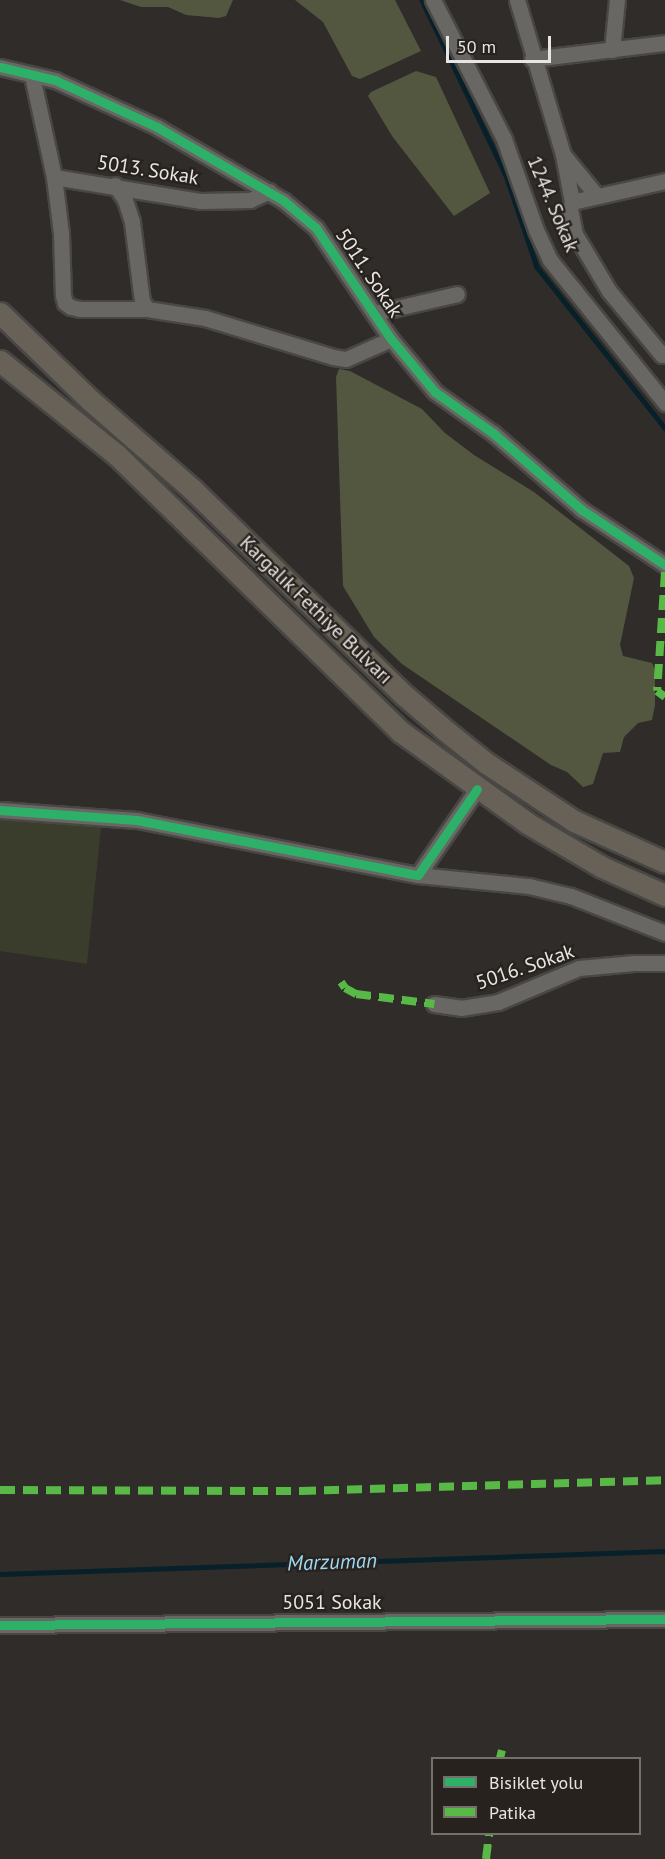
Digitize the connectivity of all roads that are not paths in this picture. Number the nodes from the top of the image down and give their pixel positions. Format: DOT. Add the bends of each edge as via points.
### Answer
graph roads {
  1 [pos="433,0"];
  2 [pos="517,0"];
  3 [pos="617,0"];
  4 [pos="665,43"];
  5 [pos="612,50"];
  6 [pos="532,59"];
  7 [pos="0,67"];
  8 [pos="32,76"];
  9 [pos="563,154"];
  10 [pos="54,177"];
  11 [pos="665,181"];
  12 [pos="115,185"];
  13 [pos="269,191"];
  14 [pos="597,196"];
  15 [pos="572,202"];
  16 [pos="457,294"];
  17 [pos="147,309"];
  18 [pos="0,313"];
  19 [pos="375,314"];
  20 [pos="391,339"];
  21 [pos="665,353"];
  22 [pos="0,361"];
  23 [pos="665,403"];
  24 [pos="665,565"];
  25 [pos="477,789"];
  26 [pos="0,810"];
  27 [pos="665,862"];
  28 [pos="418,875"];
  29 [pos="665,895"];
  30 [pos="665,933"];
  31 [pos="665,963"];
  32 [pos="434,1004"];
  33 [pos="665,1619"];
  34 [pos="0,1625"];
  1 -- 23 [label="street, 1244. Sokak" via="504,139 550,260"];
  2 -- 6 [label="street"];
  3 -- 5 [label="street"];
  4 -- 5 [label="street"];
  5 -- 6 [label="street"];
  6 -- 9 [label="street"];
  7 -- 8 [label="street, 5011. Sokak"];
  8 -- 10 [label="street"];
  8 -- 13 [label="street, 5011. Sokak" via="68,85 158,127"];
  9 -- 14 [label="street"];
  9 -- 15 [label="street"];
  10 -- 12 [label="street, 5013. Sokak"];
  10 -- 17 [label="street" via="65,303 80,309"];
  11 -- 14 [label="street"];
  12 -- 13 [label="street, 5013. Sokak" via="201,201 250,200"];
  12 -- 17 [label="street" via="132,222 142,301"];
  13 -- 19 [label="street, 5011. Sokak" via="316,228"];
  14 -- 15 [label="street"];
  15 -- 21 [label="street" via="575,234 609,291 662,355"];
  16 -- 19 [label="street"];
  17 -- 20 [label="street" via="226,323 346,359"];
  18 -- 27 [label="highway, Kargalık Fethiye Bulvarı" via="446,731 486,763 574,821"];
  19 -- 20 [label="street, 5011. Sokak"];
  20 -- 24 [label="street, 5011. Sokak" via="435,392 493,433 582,510"];
  22 -- 25 [label="highway, Kargalık Fethiye Bulvarı" via="117,455 401,732"];
  25 -- 28 [label="street"];
  25 -- 29 [label="highway, Kargalık Fethiye Bulvarı" via="602,867"];
  26 -- 28 [label="street" via="137,820"];
  28 -- 30 [label="street" via="529,886 571,896"];
  31 -- 32 [label="street, 5016. Sokak" via="579,968 520,994 478,1006"];
  33 -- 34 [label="street, 5051 Sokak"];
}
